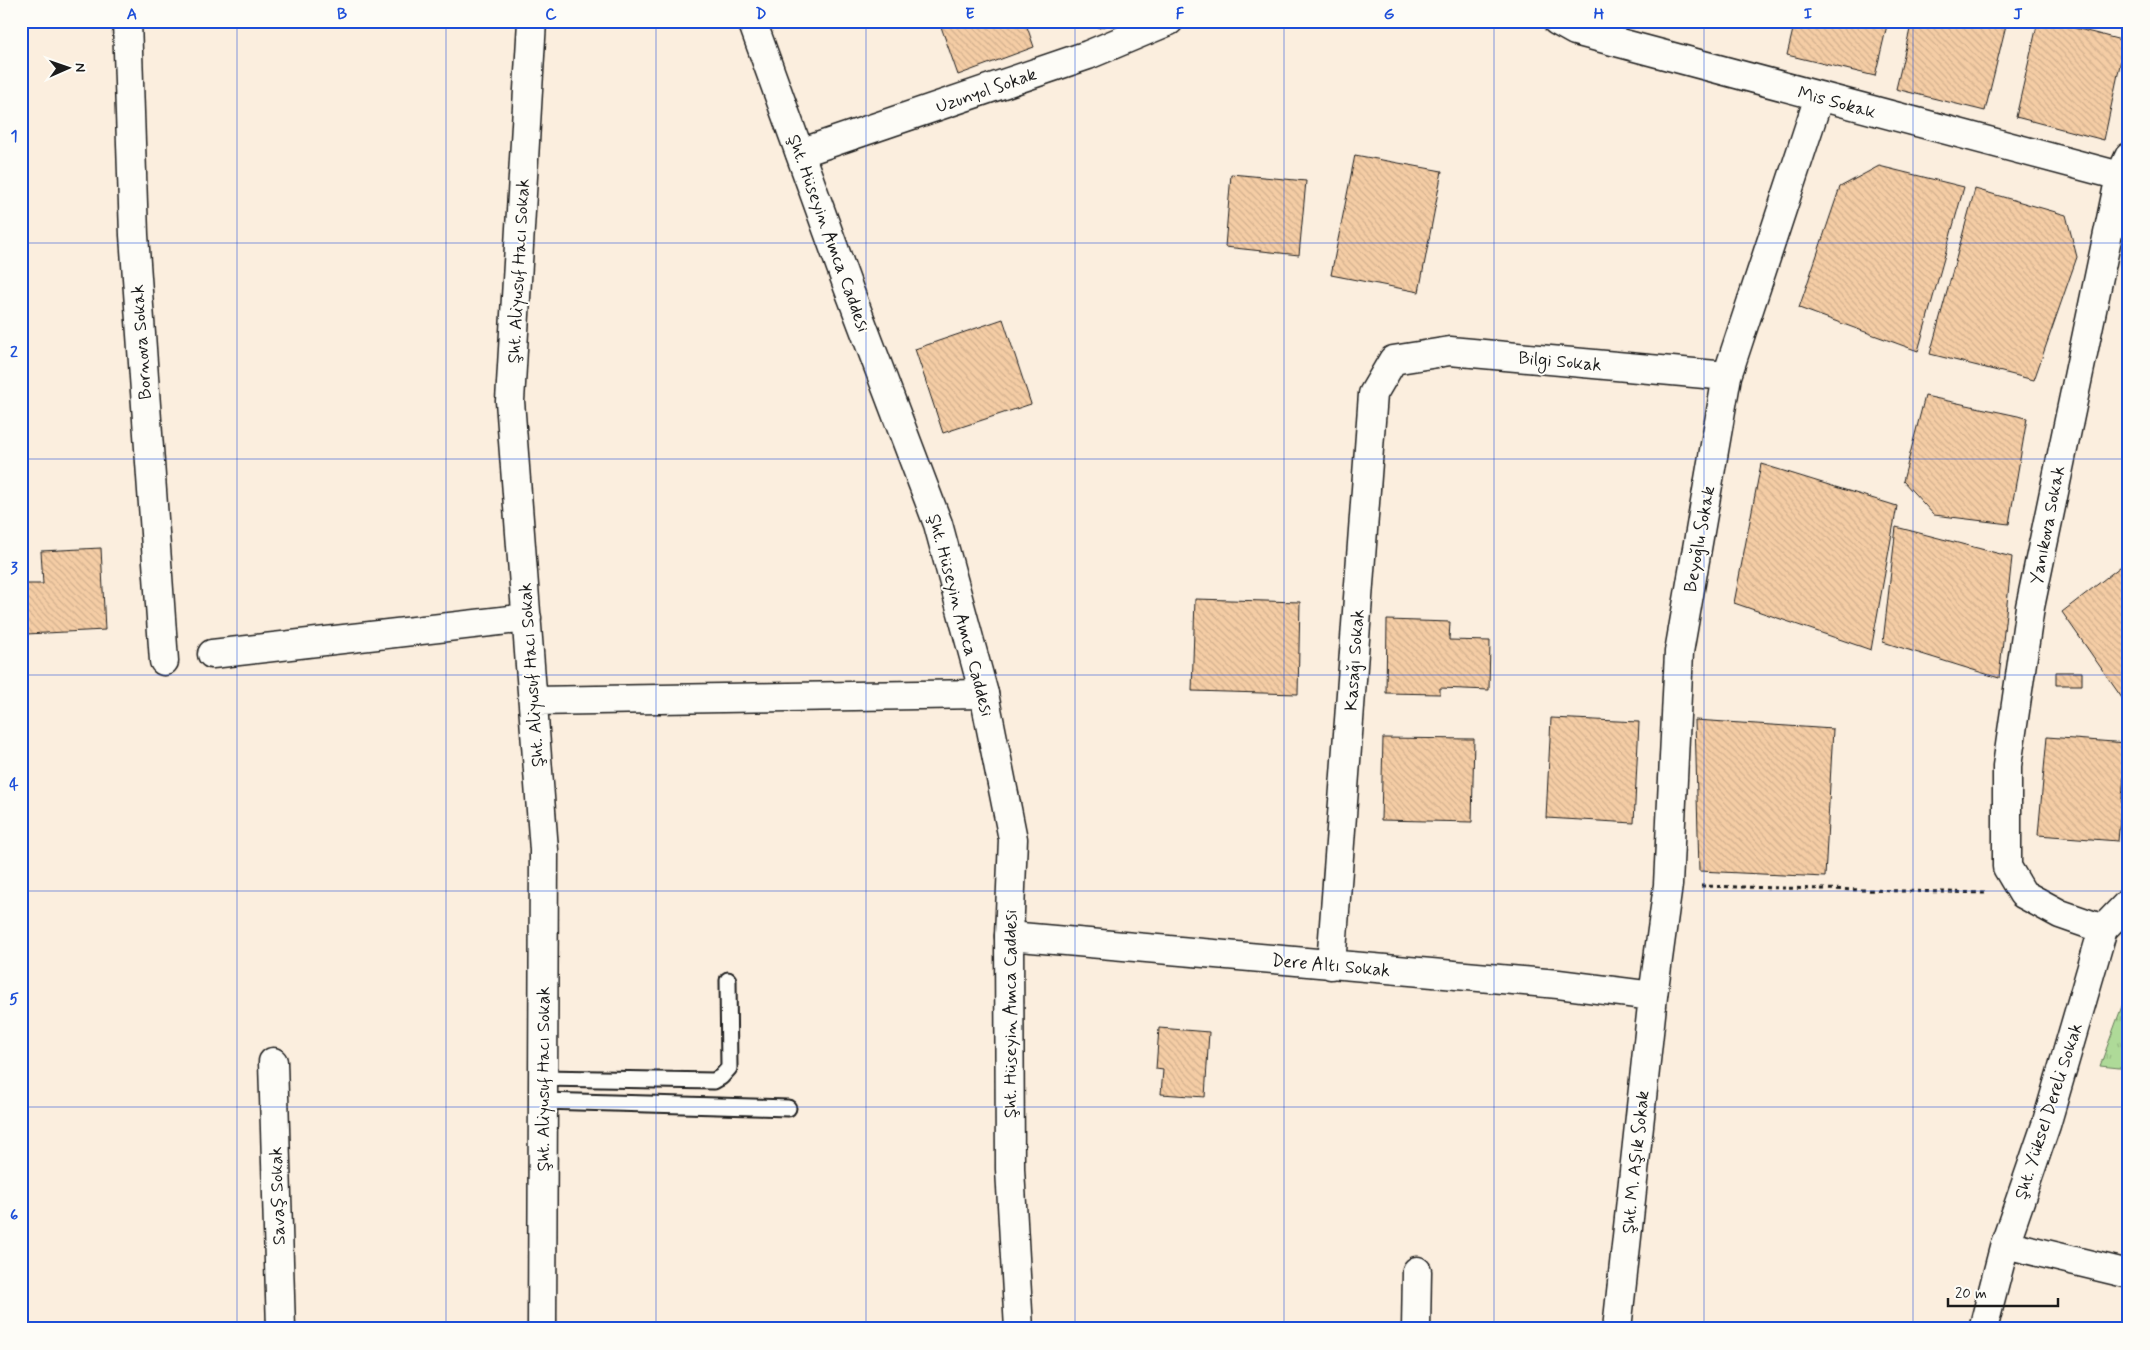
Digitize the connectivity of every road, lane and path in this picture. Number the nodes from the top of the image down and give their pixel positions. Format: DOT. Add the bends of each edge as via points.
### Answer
graph roads {
  1 [pos="127,21"];
  2 [pos="532,21"];
  3 [pos="752,21"];
  4 [pos="1169,21"];
  5 [pos="1557,21"];
  6 [pos="1819,97"];
  7 [pos="800,153"];
  8 [pos="2124,166"];
  9 [pos="1393,360"];
  10 [pos="1727,376"];
  11 [pos="526,618"];
  12 [pos="212,654"];
  13 [pos="164,661"];
  14 [pos="984,694"];
  15 [pos="533,701"];
  16 [pos="1668,885"];
  17 [pos="2023,894"];
  18 [pos="2129,902"];
  19 [pos="2103,930"];
  20 [pos="1009,936"];
  21 [pos="1331,965"];
  22 [pos="728,980"];
  23 [pos="1653,996"];
  24 [pos="273,1062"];
  25 [pos="543,1089"];
  26 [pos="788,1108"];
  27 [pos="2005,1244"];
  28 [pos="1417,1271"];
  29 [pos="2129,1274"];
  30 [pos="281,1329"];
  31 [pos="542,1329"];
  32 [pos="1019,1329"];
  33 [pos="1416,1329"];
  34 [pos="1617,1329"];
  35 [pos="1983,1329"];
  1 -- 13 [label="street, Bornova Sokak" via="134,236"];
  2 -- 11 [label="street, Şht. Aliyusuf Hacı Sokak" via="510,401"];
  3 -- 7 [label="street, Şht. Hüseyin Amca Caddesi"];
  4 -- 7 [label="street, Uzunyol Sokak" via="1088,55"];
  5 -- 6 [label="street, Mis Sokak" via="1575,31"];
  6 -- 8 [label="street, Mis Sokak"];
  6 -- 10 [label="street, Beyoğlu Sokak"];
  7 -- 14 [label="street, Şht. Hüseyin Amca Caddesi" via="938,524"];
  8 -- 17 [label="street, Yanıkova Sokak" via="2030,607 2006,766 2007,867"];
  9 -- 10 [label="street, Bilgi Sokak" via="1450,351"];
  9 -- 21 [label="street, Kasağı Sokak" via="1373,394"];
  10 -- 16 [label="street, Beyoğlu Sokak" via="1679,652"];
  11 -- 12 [label="street"];
  11 -- 15 [label="street, Şht. Aliyusuf Hacı Sokak"];
  14 -- 15 [label="street"];
  14 -- 20 [label="street, Şht. Hüseyin Amca Caddesi" via="1013,839"];
  15 -- 25 [label="street, Şht. Aliyusuf Hacı Sokak" via="544,850"];
  16 -- 17 [label="path"];
  16 -- 23 [label="street, Beyoğlu Sokak"];
  17 -- 19 [label="street" via="2060,914"];
  18 -- 19 [label="street, Şht. Yüksel Dereli Sokak"];
  19 -- 27 [label="street, Şht. Yüksel Dereli Sokak" via="2046,1125"];
  20 -- 21 [label="street, Dere Altı Sokak"];
  20 -- 32 [label="street, Şht. Hüseyin Amca Caddesi" via="1010,1168"];
  21 -- 23 [label="street, Dere Altı Sokak" via="1558,984"];
  22 -- 25 [label="lane" via="729,1068 721,1078 714,1081"];
  23 -- 34 [label="street, Şht. M. Aşık Sokak"];
  24 -- 30 [label="street, Savaş Sokak"];
  25 -- 26 [label="lane"];
  25 -- 31 [label="street, Şht. Aliyusuf Hacı Sokak"];
  27 -- 29 [label="street"];
  27 -- 35 [label="street, Şht. Yüksel Dereli Sokak"];
  28 -- 33 [label="street"];
}
